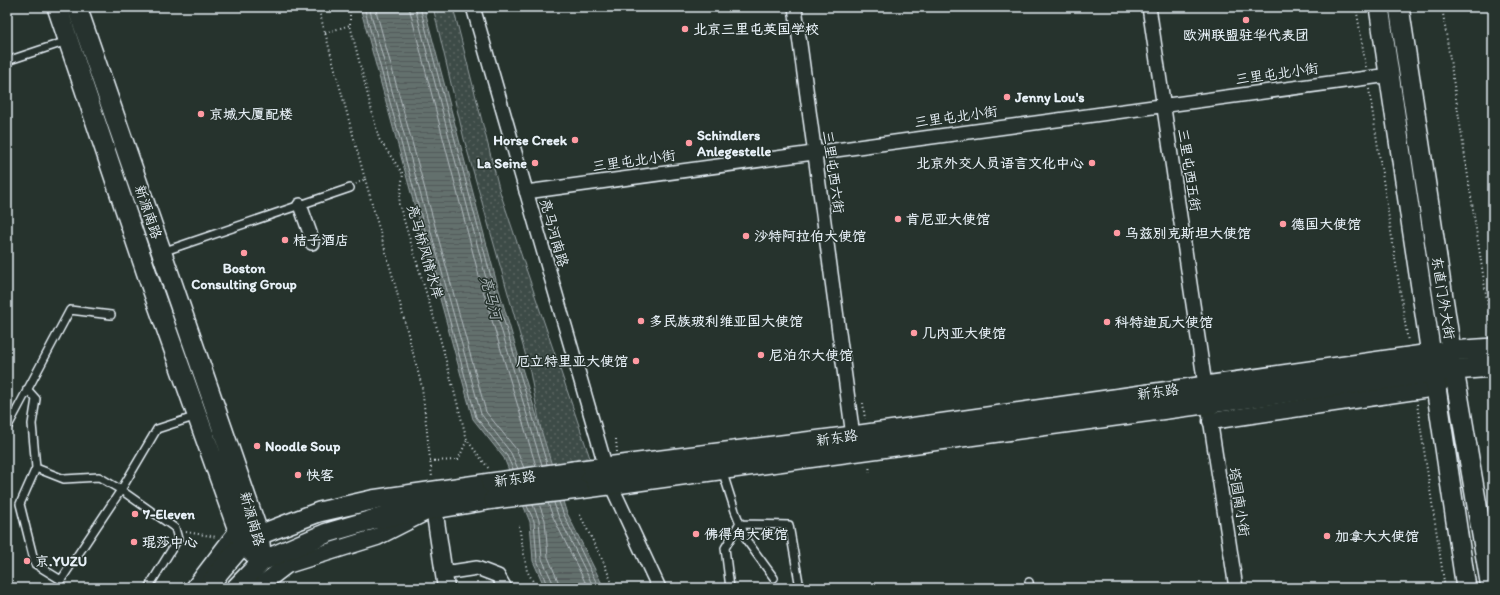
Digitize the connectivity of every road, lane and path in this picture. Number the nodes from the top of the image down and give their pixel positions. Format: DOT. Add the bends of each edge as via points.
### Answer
graph roads {
  1 [pos="56,7"];
  2 [pos="78,7"];
  3 [pos="318,7"];
  4 [pos="350,7"];
  5 [pos="473,7"];
  6 [pos="795,7"];
  7 [pos="1149,7"];
  8 [pos="1356,7"];
  9 [pos="1379,7"];
  10 [pos="1399,7"];
  11 [pos="1442,7"];
  12 [pos="350,25"];
  13 [pos="325,32"];
  14 [pos="68,41"];
  15 [pos="7,61"];
  16 [pos="1389,75"];
  17 [pos="1367,78"];
  18 [pos="1163,106"];
  19 [pos="814,152"];
  20 [pos="365,179"];
  21 [pos="350,188"];
  22 [pos="526,192"];
  23 [pos="300,205"];
  24 [pos="312,243"];
  25 [pos="162,252"];
  26 [pos="111,315"];
  27 [pos="1492,340"];
  28 [pos="1451,351"];
  29 [pos="1430,354"];
  30 [pos="1410,357"];
  31 [pos="1493,367"];
  32 [pos="1454,370"];
  33 [pos="1434,381"];
  34 [pos="1205,385"];
  35 [pos="26,389"];
  36 [pos="1415,391"];
  37 [pos="1209,412"];
  38 [pos="197,416"];
  39 [pos="7,428"];
  40 [pos="853,436"];
  41 [pos="467,440"];
  42 [pos="430,461"];
  43 [pos="36,468"];
  44 [pos="722,470"];
  45 [pos="608,476"];
  46 [pos="492,484"];
  47 [pos="121,490"];
  48 [pos="434,499"];
  49 [pos="580,515"];
  50 [pos="739,524"];
  51 [pos="520,526"];
  52 [pos="176,528"];
  53 [pos="244,535"];
  54 [pos="262,561"];
  55 [pos="774,578"];
  56 [pos="445,581"];
  57 [pos="148,588"];
  58 [pos="194,588"];
  59 [pos="208,588"];
  60 [pos="236,588"];
  61 [pos="257,588"];
  62 [pos="505,588"];
  63 [pos="537,588"];
  64 [pos="614,588"];
  65 [pos="659,588"];
  66 [pos="730,588"];
  67 [pos="800,588"];
  68 [pos="1236,588"];
  69 [pos="1446,588"];
  70 [pos="1466,588"];
  71 [pos="1491,588"];
  1 -- 14 [label="main road, 新源南路"];
  2 -- 25 [label="main road, 新源南路"];
  3 -- 13 [label="path"];
  4 -- 12 [label="path, 亮马桥风情水岸"];
  5 -- 22 [label="street, 亮马河南路"];
  6 -- 19 [label="street, 三里屯西六街"];
  7 -- 18 [label="street, 三里屯西五街"];
  8 -- 17 [label="path"];
  9 -- 16 [label="main road, 东直门外大街"];
  10 -- 28 [label="main road, 东直门外大街"];
  11 -- 27 [label="path"];
  12 -- 13 [label="path"];
  12 -- 41 [label="path, 亮马桥风情水岸" via="379,139 403,174 399,204 440,338"];
  13 -- 20 [label="path"];
  14 -- 15 [label="lane"];
  14 -- 38 [label="main road, 新源南路"];
  16 -- 17 [label="street, 三里屯北小街"];
  16 -- 29 [label="main road, 东直门外大街"];
  17 -- 18 [label="street, 三里屯北小街"];
  17 -- 30 [label="path"];
  18 -- 19 [label="street, 三里屯北小街"];
  18 -- 34 [label="street, 三里屯西五街"];
  19 -- 22 [label="street, 三里屯北小街"];
  19 -- 40 [label="street, 三里屯西六街"];
  20 -- 21 [label="path"];
  20 -- 42 [label="path" via="422,387"];
  21 -- 23 [label="lane"];
  22 -- 45 [label="street, 亮马河南路"];
  23 -- 24 [label="street"];
  23 -- 25 [label="lane"];
  25 -- 53 [label="main road, 新源南路"];
  26 -- 35 [label="lane" via="70,310"];
  27 -- 28 [label="main road, 新东路"];
  28 -- 29 [label="main road, 新东路"];
  28 -- 32 [label="main road, 东直门外大街"];
  29 -- 30 [label="main road, 新东路"];
  29 -- 33 [label="main road, 东直门外大街"];
  30 -- 34 [label="main road, 新东路"];
  31 -- 32 [label="main road, 新东路"];
  32 -- 33 [label="main road, 新东路"];
  32 -- 71 [label="main road, 东直门外大街"];
  33 -- 36 [label="street, 新东路"];
  33 -- 37 [label="main road, 新东路"];
  33 -- 70 [label="main road, 东直门外大街"];
  34 -- 40 [label="main road, 新东路"];
  35 -- 39 [label="lane"];
  35 -- 43 [label="lane" via="36,399 32,424"];
  36 -- 37 [label="street, 新东路"];
  36 -- 69 [label="path"];
  37 -- 44 [label="main road, 新东路"];
  37 -- 68 [label="street, 塔园南小街"];
  38 -- 47 [label="lane" via="157,429"];
  38 -- 53 [label="main road, 新源南路"];
  40 -- 45 [label="main road, 新东路"];
  41 -- 42 [label="path" via="458,460"];
  41 -- 46 [label="path, 亮马桥风情水岸"];
  42 -- 48 [label="path"];
  43 -- 47 [label="lane" via="64,480 99,477"];
  43 -- 47 [label="lane" via="20,504 35,564 61,580"];
  44 -- 45 [label="main road, 新东路"];
  44 -- 50 [label="lane"];
  45 -- 46 [label="main road, 新东路, bridge"];
  45 -- 65 [label="street, 亮马河南路"];
  46 -- 48 [label="main road, 新东路"];
  47 -- 52 [label="lane"];
  48 -- 53 [label="main road, 新东路" via="372,500 319,512"];
  48 -- 54 [label="main road, 新东路" via="327,533"];
  48 -- 56 [label="street"];
  48 -- 61 [label="street" via="377,538 287,565"];
  49 -- 64 [label="path"];
  50 -- 55 [label="lane" via="747,541"];
  50 -- 66 [label="lane" via="725,548"];
  50 -- 67 [label="lane" via="789,525"];
  51 -- 63 [label="path" via="527,571"];
  52 -- 53 [label="path" via="217,537"];
  52 -- 57 [label="lane" via="178,539"];
  53 -- 54 [label="main road, 新源南路"];
  53 -- 58 [label="street"];
  53 -- 59 [label="main road, 新东路"];
  54 -- 60 [label="main road, 新东路"];
  56 -- 62 [label="street" via="477,568 498,576"];
}
